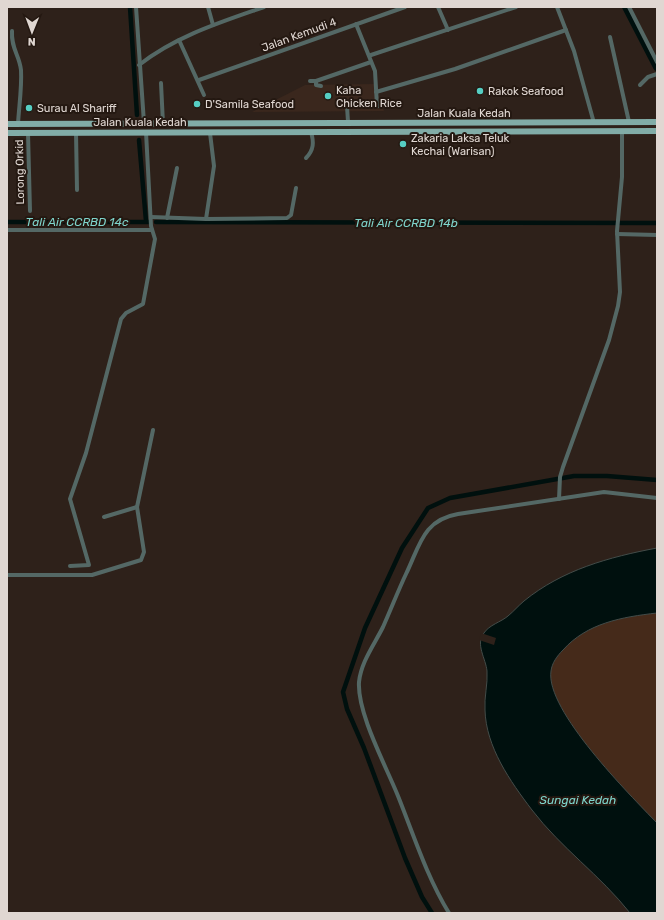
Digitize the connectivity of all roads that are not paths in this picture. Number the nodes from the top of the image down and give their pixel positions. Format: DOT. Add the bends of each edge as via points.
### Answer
graph roads {
  1 [pos="136,7"];
  2 [pos="208,7"];
  3 [pos="264,7"];
  4 [pos="389,7"];
  5 [pos="404,7"];
  6 [pos="438,7"];
  7 [pos="516,7"];
  8 [pos="557,7"];
  9 [pos="629,7"];
  10 [pos="390,12"];
  11 [pos="356,24"];
  12 [pos="213,25"];
  13 [pos="448,30"];
  14 [pos="566,30"];
  15 [pos="12,31"];
  16 [pos="610,37"];
  17 [pos="179,40"];
  18 [pos="371,55"];
  19 [pos="371,62"];
  20 [pos="657,62"];
  21 [pos="140,65"];
  22 [pos="657,74"];
  23 [pos="199,80"];
  24 [pos="310,81"];
  25 [pos="316,81"];
  26 [pos="161,83"];
  27 [pos="640,85"];
  28 [pos="321,86"];
  29 [pos="376,92"];
  30 [pos="204,95"];
  31 [pos="378,106"];
  32 [pos="388,106"];
  33 [pos="348,122"];
  34 [pos="629,122"];
  35 [pos="657,122"];
  36 [pos="431,123"];
  37 [pos="544,123"];
  38 [pos="594,123"];
  39 [pos="7,124"];
  40 [pos="18,124"];
  41 [pos="143,124"];
  42 [pos="163,124"];
  43 [pos="622,131"];
  44 [pos="657,131"];
  45 [pos="76,132"];
  46 [pos="144,132"];
  47 [pos="311,132"];
  48 [pos="431,132"];
  49 [pos="548,132"];
  50 [pos="7,133"];
  51 [pos="28,133"];
  52 [pos="210,133"];
  53 [pos="306,158"];
  54 [pos="177,168"];
  55 [pos="296,188"];
  56 [pos="77,190"];
  57 [pos="30,211"];
  58 [pos="167,218"];
  59 [pos="151,219"];
  60 [pos="206,219"];
  61 [pos="152,228"];
  62 [pos="7,230"];
  63 [pos="617,233"];
  64 [pos="657,235"];
  65 [pos="153,430"];
  66 [pos="657,498"];
  67 [pos="559,499"];
  68 [pos="137,507"];
  69 [pos="104,517"];
  70 [pos="70,566"];
  71 [pos="7,575"];
  72 [pos="450,913"];
  1 -- 21 [label="street"];
  2 -- 12 [label="street"];
  3 -- 12 [label="street"];
  4 -- 10 [label="street"];
  5 -- 10 [label="street, Jalan Kemudi 4"];
  6 -- 13 [label="street"];
  7 -- 13 [label="street"];
  8 -- 14 [label="street"];
  9 -- 20 [label="street"];
  10 -- 11 [label="street, Jalan Kemudi 4"];
  11 -- 19 [label="street"];
  11 -- 23 [label="street, Jalan Kemudi 4"];
  12 -- 17 [label="street"];
  13 -- 18 [label="street"];
  14 -- 29 [label="street" via="455,69"];
  14 -- 38 [label="street"];
  15 -- 40 [label="street" via="12,44 21,70"];
  16 -- 34 [label="street"];
  17 -- 21 [label="street" via="161,49"];
  17 -- 23 [label="street"];
  19 -- 25 [label="street"];
  19 -- 29 [label="street" via="375,71"];
  21 -- 41 [label="street"];
  22 -- 27 [label="street" via="648,76"];
  23 -- 30 [label="street"];
  24 -- 25 [label="street"];
  25 -- 28 [label="street" via="316,85"];
  26 -- 42 [label="street"];
  29 -- 31 [label="street"];
  31 -- 32 [label="street"];
  31 -- 33 [label="street" via="347,106"];
  33 -- 36 [label="main road, Jalan Kuala Kedah"];
  33 -- 42 [label="main road, Jalan Kuala Kedah"];
  34 -- 35 [label="main road, Jalan Kuala Kedah"];
  34 -- 38 [label="main road, Jalan Kuala Kedah"];
  36 -- 37 [label="main road, Jalan Kuala Kedah"];
  36 -- 48 [label="main road"];
  37 -- 38 [label="main road, Jalan Kuala Kedah"];
  37 -- 49 [label="main road"];
  39 -- 40 [label="main road, Jalan Kuala Kedah"];
  40 -- 41 [label="main road, Jalan Kuala Kedah"];
  41 -- 42 [label="main road, Jalan Kuala Kedah"];
  43 -- 44 [label="main road, Jalan Kuala Kedah"];
  43 -- 49 [label="main road, Jalan Kuala Kedah"];
  43 -- 63 [label="street" via="622,177"];
  45 -- 46 [label="main road, Jalan Kuala Kedah"];
  45 -- 51 [label="main road, Jalan Kuala Kedah"];
  45 -- 56 [label="street"];
  46 -- 52 [label="main road, Jalan Kuala Kedah"];
  46 -- 59 [label="street"];
  47 -- 48 [label="main road, Jalan Kuala Kedah"];
  47 -- 52 [label="main road, Jalan Kuala Kedah"];
  47 -- 53 [label="street" via="313,146"];
  48 -- 49 [label="main road, Jalan Kuala Kedah"];
  50 -- 51 [label="main road, Jalan Kuala Kedah"];
  51 -- 57 [label="street, Lorong Orkid"];
  52 -- 60 [label="street" via="214,166"];
  54 -- 58 [label="street"];
  55 -- 60 [label="street" via="292,212 288,217"];
  58 -- 59 [label="street"];
  58 -- 60 [label="street"];
  59 -- 61 [label="street"];
  61 -- 62 [label="street"];
  61 -- 70 [label="street" via="155,239 143,304 126,313 121,319 86,453 70,499 89,565"];
  63 -- 64 [label="street"];
  63 -- 67 [label="street" via="620,292 618,306 609,340 560,477"];
  65 -- 68 [label="street"];
  66 -- 67 [label="street" via="604,492"];
  67 -- 72 [label="street" via="454,514 444,516 436,522 424,536 360,676 360,696 367,721 431,878"];
  68 -- 69 [label="street"];
  68 -- 71 [label="street" via="144,555 138,562 92,575"];
}
